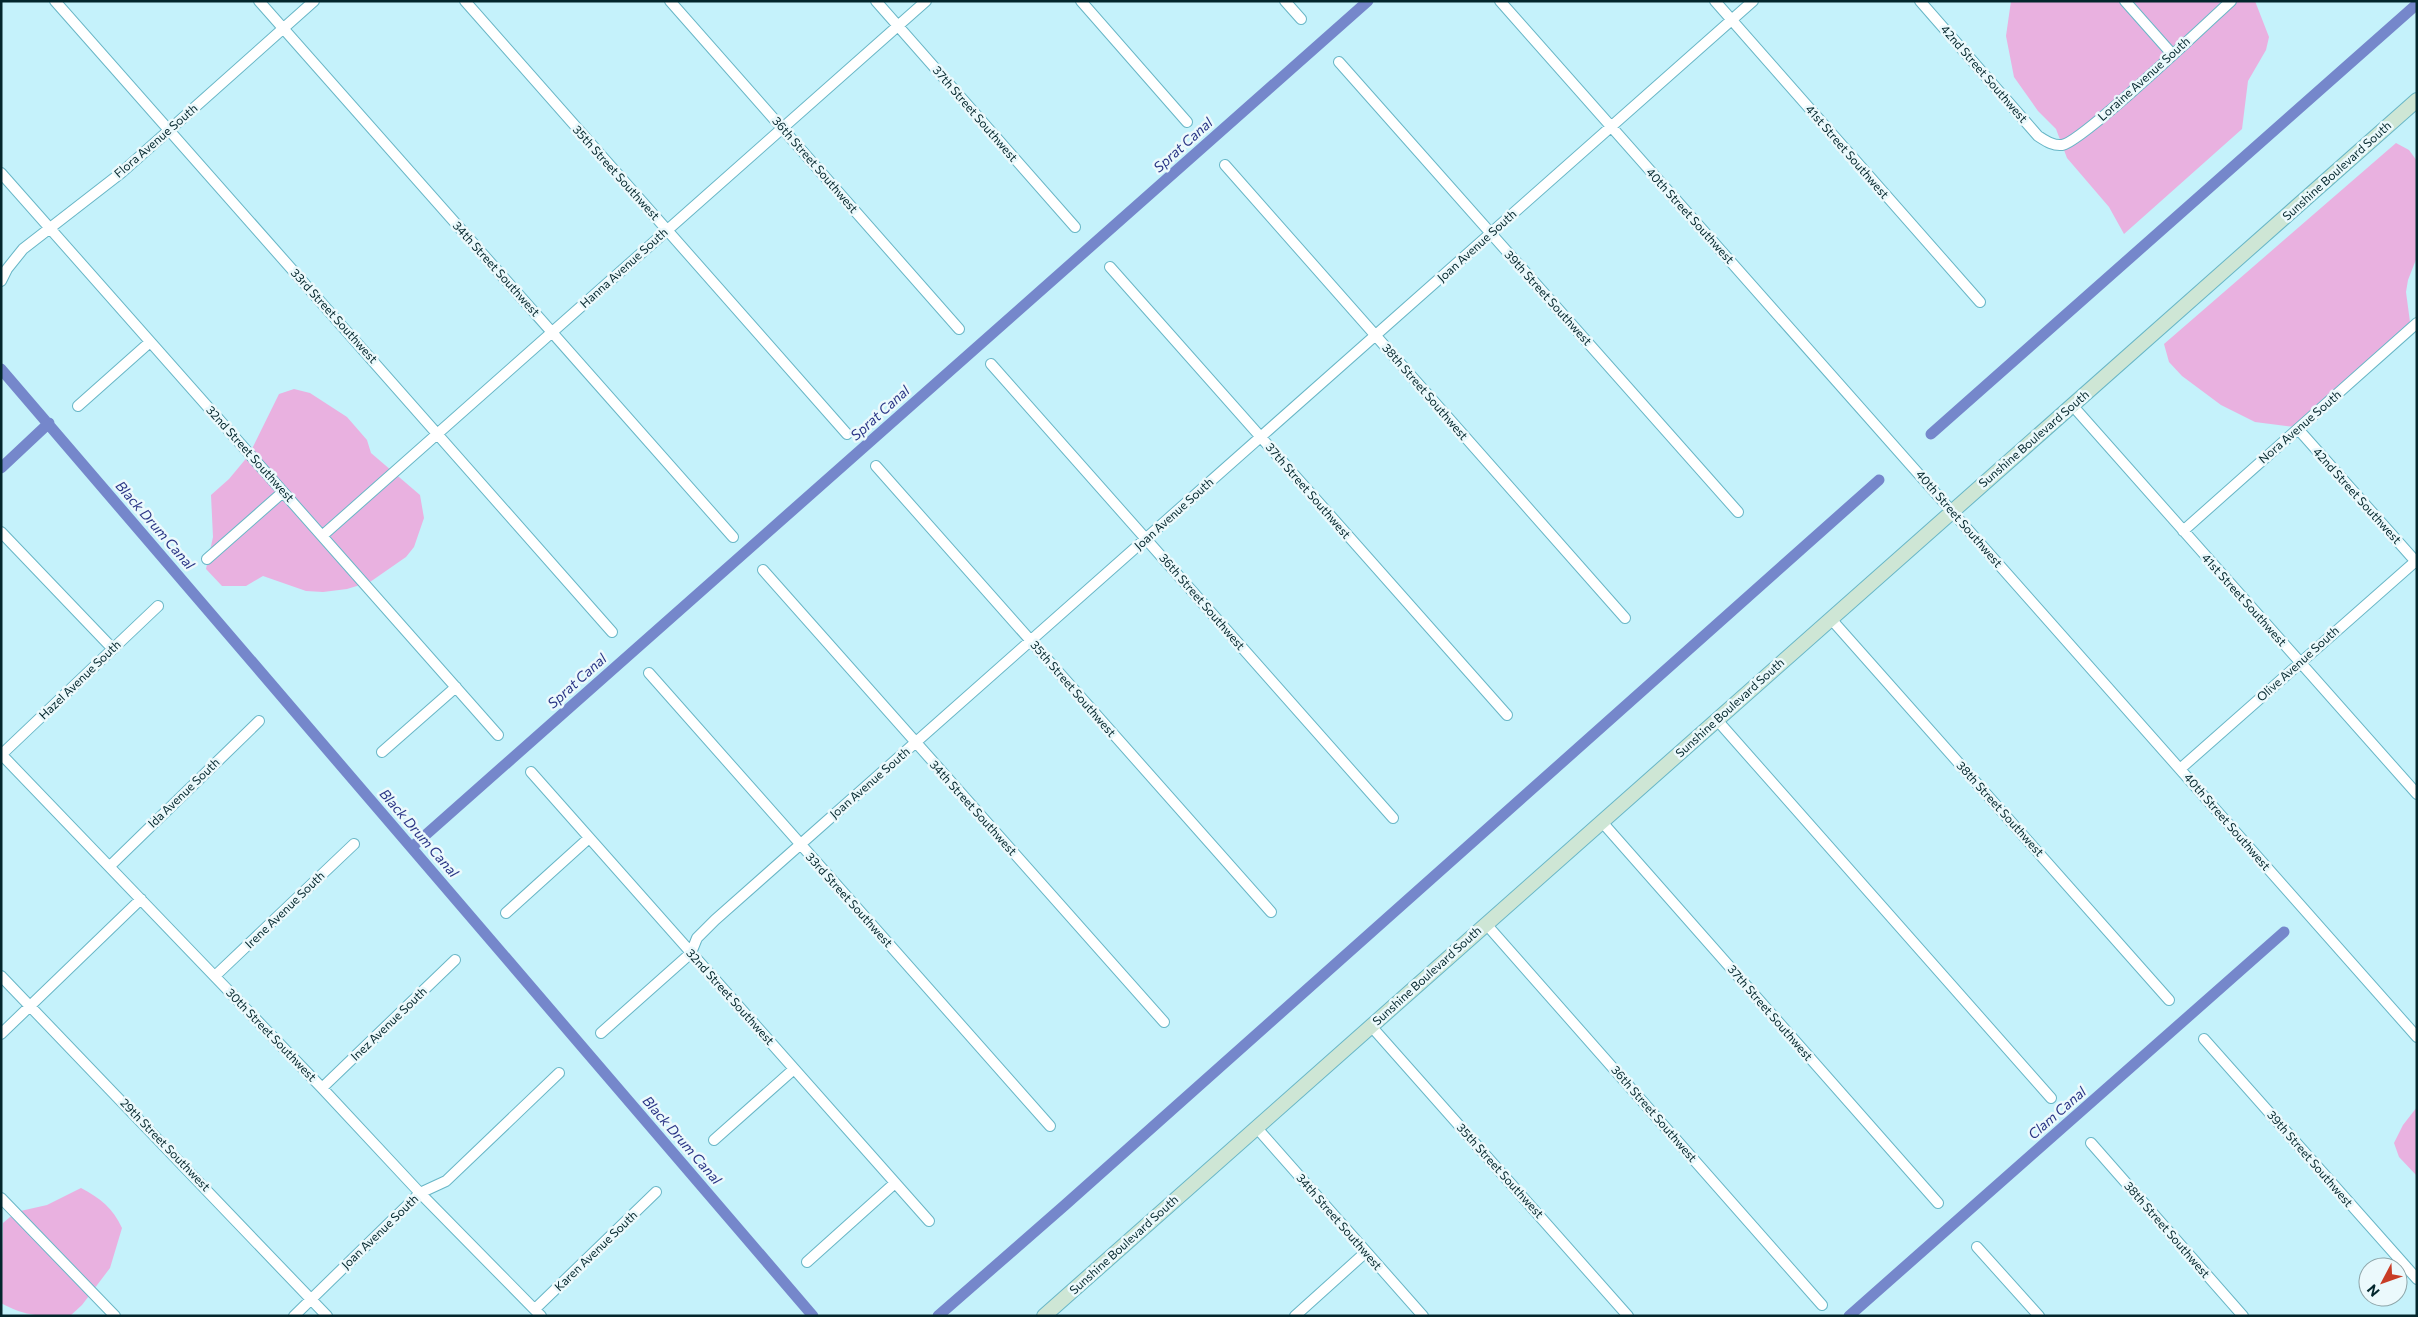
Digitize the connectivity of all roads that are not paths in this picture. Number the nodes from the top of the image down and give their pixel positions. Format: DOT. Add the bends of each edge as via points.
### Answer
graph roads {
  1 [pos="55,1"];
  2 [pos="259,1"];
  3 [pos="314,1"];
  4 [pos="465,1"];
  5 [pos="670,1"];
  6 [pos="876,1"];
  7 [pos="926,1"];
  8 [pos="1081,1"];
  9 [pos="1286,1"];
  10 [pos="1500,1"];
  11 [pos="1715,1"];
  12 [pos="1753,1"];
  13 [pos="1920,1"];
  14 [pos="2125,1"];
  15 [pos="2231,1"];
  16 [pos="1301,19"];
  17 [pos="1732,20"];
  18 [pos="898,26"];
  19 [pos="283,28"];
  20 [pos="2172,54"];
  21 [pos="1339,62"];
  22 [pos="2417,100"];
  23 [pos="1187,122"];
  24 [pos="1611,127"];
  25 [pos="783,128"];
  26 [pos="169,130"];
  27 [pos="2051,144"];
  28 [pos="1225,165"];
  29 [pos="1,174"];
  30 [pos="1075,227"];
  31 [pos="50,228"];
  32 [pos="667,230"];
  33 [pos="1491,233"];
  34 [pos="1110,268"];
  35 [pos="1,281"];
  36 [pos="1980,302"];
  37 [pos="2415,327"];
  38 [pos="960,329"];
  39 [pos="552,332"];
  40 [pos="1375,336"];
  41 [pos="150,342"];
  42 [pos="991,364"];
  43 [pos="2072,405"];
  44 [pos="78,406"];
  45 [pos="2298,428"];
  46 [pos="437,434"];
  47 [pos="847,434"];
  48 [pos="1261,437"];
  49 [pos="876,466"];
  50 [pos="283,492"];
  51 [pos="1738,512"];
  52 [pos="1952,512"];
  53 [pos="2182,531"];
  54 [pos="1,532"];
  55 [pos="322,536"];
  56 [pos="733,537"];
  57 [pos="1146,539"];
  58 [pos="207,559"];
  59 [pos="2416,561"];
  60 [pos="763,570"];
  61 [pos="158,606"];
  62 [pos="1625,618"];
  63 [pos="1831,619"];
  64 [pos="612,632"];
  65 [pos="1031,641"];
  66 [pos="113,649"];
  67 [pos="2300,663"];
  68 [pos="649,673"];
  69 [pos="456,687"];
  70 [pos="1507,715"];
  71 [pos="1717,720"];
  72 [pos="259,721"];
  73 [pos="498,735"];
  74 [pos="916,743"];
  75 [pos="382,752"];
  76 [pos="2,754"];
  77 [pos="2180,769"];
  78 [pos="531,772"];
  79 [pos="2417,794"];
  80 [pos="1393,818"];
  81 [pos="1602,822"];
  82 [pos="589,838"];
  83 [pos="354,844"];
  84 [pos="800,845"];
  85 [pos="110,866"];
  86 [pos="141,898"];
  87 [pos="1271,912"];
  88 [pos="506,913"];
  89 [pos="1486,924"];
  90 [pos="692,953"];
  91 [pos="455,960"];
  92 [pos="1,976"];
  93 [pos="215,976"];
  94 [pos="2169,1000"];
  95 [pos="30,1006"];
  96 [pos="1164,1022"];
  97 [pos="1371,1026"];
  98 [pos="601,1033"];
  99 [pos="1,1034"];
  100 [pos="2417,1037"];
  101 [pos="2204,1039"];
  102 [pos="794,1069"];
  103 [pos="559,1073"];
  104 [pos="322,1088"];
  105 [pos="2051,1098"];
  106 [pos="1050,1126"];
  107 [pos="1256,1127"];
  108 [pos="714,1140"];
  109 [pos="2092,1144"];
  110 [pos="895,1184"];
  111 [pos="656,1192"];
  112 [pos="420,1193"];
  113 [pos="1,1198"];
  114 [pos="1938,1203"];
  115 [pos="929,1221"];
  116 [pos="1977,1247"];
  117 [pos="1366,1252"];
  118 [pos="807,1262"];
  119 [pos="2417,1279"];
  120 [pos="311,1298"];
  121 [pos="1822,1305"];
  122 [pos="538,1313"];
  123 [pos="115,1316"];
  124 [pos="294,1316"];
  125 [pos="328,1316"];
  126 [pos="1044,1316"];
  127 [pos="1295,1316"];
  128 [pos="1423,1316"];
  129 [pos="1628,1316"];
  130 [pos="2039,1316"];
  131 [pos="2243,1316"];
  1 -- 26 [label="street, 33rd Street Southwest"];
  2 -- 19 [label="street, 34th Street Southwest"];
  3 -- 19 [label="street, Flora Avenue South"];
  4 -- 32 [label="street, 35th Street Southwest"];
  5 -- 25 [label="street, 36th Street Southwest"];
  6 -- 18 [label="street, 37th Street Southwest"];
  7 -- 18 [label="street, Hanna Avenue South"];
  8 -- 23 [label="street"];
  9 -- 16 [label="street"];
  10 -- 24 [label="street, 40th Street Southwest"];
  11 -- 17 [label="street, 41st Street Southwest"];
  12 -- 17 [label="street, Joan Avenue South"];
  13 -- 27 [label="street, 42nd Street Southwest" via="2038,136"];
  14 -- 20 [label="street"];
  15 -- 20 [label="street, Loraine Avenue South"];
  17 -- 24 [label="street, Joan Avenue South"];
  17 -- 36 [label="street, 41st Street Southwest"];
  18 -- 25 [label="street, Hanna Avenue South"];
  18 -- 30 [label="street, 37th Street Southwest"];
  19 -- 26 [label="street, Flora Avenue South"];
  19 -- 39 [label="street, 34th Street Southwest"];
  20 -- 27 [label="street, Loraine Avenue South" via="2074,140"];
  21 -- 33 [label="street, 39th Street Southwest"];
  22 -- 43 [label="street, Sunshine Boulevard South"];
  24 -- 33 [label="street, Joan Avenue South"];
  24 -- 52 [label="street, 40th Street Southwest"];
  25 -- 32 [label="street, Hanna Avenue South"];
  25 -- 38 [label="street, 36th Street Southwest"];
  26 -- 31 [label="street, Flora Avenue South"];
  26 -- 46 [label="street, 33rd Street Southwest"];
  28 -- 40 [label="street, 38th Street Southwest"];
  29 -- 31 [label="street, 32nd Street Southwest"];
  31 -- 35 [label="street, Flora Avenue South" via="23,249"];
  31 -- 41 [label="street, 32nd Street Southwest"];
  32 -- 39 [label="street, Hanna Avenue South"];
  32 -- 47 [label="street, 35th Street Southwest"];
  33 -- 40 [label="street, Joan Avenue South"];
  33 -- 51 [label="street, 39th Street Southwest"];
  34 -- 48 [label="street, 37th Street Southwest"];
  37 -- 45 [label="street, Nora Avenue South"];
  39 -- 46 [label="street, Hanna Avenue South"];
  39 -- 56 [label="street, 34th Street Southwest"];
  40 -- 48 [label="street, Joan Avenue South"];
  40 -- 62 [label="street, 38th Street Southwest"];
  41 -- 44 [label="street"];
  41 -- 50 [label="street, 32nd Street Southwest"];
  42 -- 57 [label="street, 36th Street Southwest"];
  43 -- 52 [label="street, Sunshine Boulevard South"];
  43 -- 53 [label="street, 41st Street Southwest"];
  45 -- 53 [label="street, Nora Avenue South"];
  45 -- 59 [label="street, 42nd Street Southwest"];
  46 -- 55 [label="street, Hanna Avenue South"];
  46 -- 64 [label="street, 33rd Street Southwest"];
  48 -- 57 [label="street, Joan Avenue South"];
  48 -- 70 [label="street, 37th Street Southwest"];
  49 -- 65 [label="street, 35th Street Southwest"];
  50 -- 55 [label="street, 32nd Street Southwest"];
  50 -- 58 [label="street"];
  52 -- 63 [label="street, Sunshine Boulevard South"];
  52 -- 77 [label="street, 40th Street Southwest"];
  53 -- 67 [label="street, 41st Street Southwest"];
  54 -- 66 [label="street"];
  55 -- 69 [label="street, 32nd Street Southwest"];
  57 -- 65 [label="street, Joan Avenue South"];
  57 -- 80 [label="street, 36th Street Southwest"];
  59 -- 67 [label="street, Olive Avenue South"];
  60 -- 74 [label="street, 34th Street Southwest"];
  61 -- 66 [label="street, Hazel Avenue South"];
  63 -- 71 [label="street, Sunshine Boulevard South"];
  63 -- 94 [label="street, 38th Street Southwest"];
  65 -- 74 [label="street, Joan Avenue South"];
  65 -- 87 [label="street, 35th Street Southwest"];
  66 -- 76 [label="street, Hazel Avenue South"];
  67 -- 77 [label="street, Olive Avenue South"];
  67 -- 79 [label="street, 41st Street Southwest"];
  68 -- 84 [label="street, 33rd Street Southwest"];
  69 -- 73 [label="street, 32nd Street Southwest"];
  69 -- 75 [label="street"];
  71 -- 81 [label="street, Sunshine Boulevard South"];
  71 -- 105 [label="street"];
  72 -- 85 [label="street, Ida Avenue South"];
  74 -- 84 [label="street, Joan Avenue South"];
  74 -- 96 [label="street, 34th Street Southwest"];
  76 -- 85 [label="street, 30th Street Southwest"];
  77 -- 100 [label="street, 40th Street Southwest"];
  78 -- 82 [label="street, 32nd Street Southwest"];
  81 -- 89 [label="street, Sunshine Boulevard South"];
  81 -- 114 [label="street, 37th Street Southwest"];
  82 -- 88 [label="street"];
  82 -- 90 [label="street, 32nd Street Southwest"];
  83 -- 93 [label="street, Irene Avenue South"];
  84 -- 90 [label="street, Joan Avenue South" via="697,938"];
  84 -- 106 [label="street, 33rd Street Southwest"];
  85 -- 86 [label="street, 30th Street Southwest"];
  86 -- 93 [label="street, 30th Street Southwest"];
  86 -- 95 [label="street"];
  89 -- 97 [label="street, Sunshine Boulevard South"];
  89 -- 121 [label="street, 36th Street Southwest"];
  90 -- 98 [label="street, Joan Avenue South"];
  90 -- 102 [label="street, 32nd Street Southwest"];
  91 -- 104 [label="street, Inez Avenue South"];
  92 -- 95 [label="street, 29th Street Southwest"];
  93 -- 104 [label="street, 30th Street Southwest"];
  95 -- 99 [label="street"];
  95 -- 120 [label="street, 29th Street Southwest"];
  97 -- 107 [label="street, Sunshine Boulevard South"];
  97 -- 129 [label="street, 35th Street Southwest"];
  101 -- 119 [label="street, 39th Street Southwest"];
  102 -- 108 [label="street"];
  102 -- 110 [label="street, 32nd Street Southwest"];
  103 -- 112 [label="street, Joan Avenue South" via="446,1181"];
  104 -- 112 [label="street, 30th Street Southwest"];
  107 -- 117 [label="street, 34th Street Southwest"];
  107 -- 126 [label="street, Sunshine Boulevard South"];
  109 -- 131 [label="street, 38th Street Southwest"];
  110 -- 115 [label="street, 32nd Street Southwest"];
  110 -- 118 [label="street"];
  111 -- 122 [label="street, Karen Avenue South"];
  112 -- 120 [label="street, Joan Avenue South"];
  112 -- 122 [label="street, 30th Street Southwest"];
  113 -- 123 [label="street"];
  116 -- 130 [label="street"];
  117 -- 127 [label="street"];
  117 -- 128 [label="street, 34th Street Southwest"];
  120 -- 124 [label="street, Joan Avenue South"];
  120 -- 125 [label="street, 29th Street Southwest"];
}
